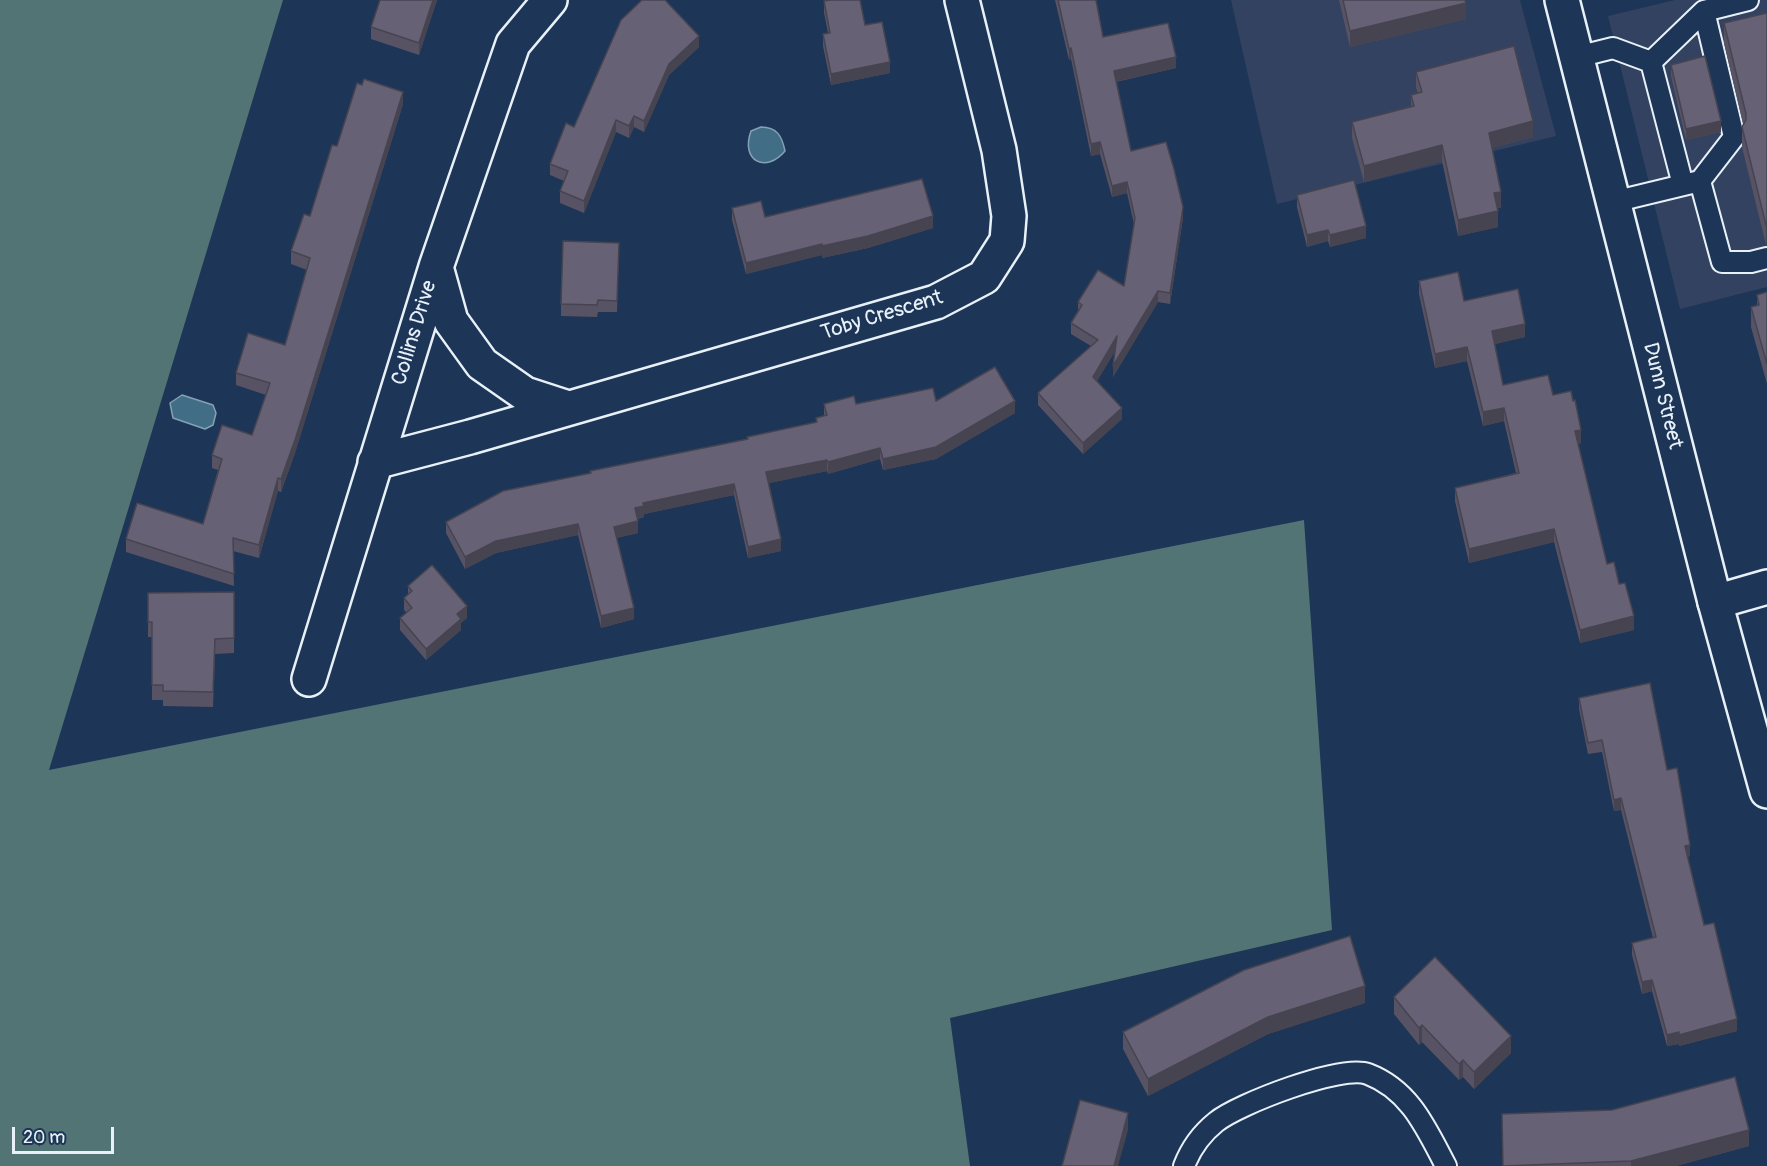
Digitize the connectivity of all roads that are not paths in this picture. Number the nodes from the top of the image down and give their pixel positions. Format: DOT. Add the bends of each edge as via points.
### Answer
graph roads {
  1 [pos="550,0"];
  2 [pos="962,0"];
  3 [pos="1562,0"];
  4 [pos="1748,0"];
  5 [pos="1704,11"];
  6 [pos="1576,57"];
  7 [pos="1651,62"];
  8 [pos="1692,183"];
  9 [pos="1613,202"];
  10 [pos="1767,258"];
  11 [pos="436,267"];
  12 [pos="568,408"];
  13 [pos="375,462"];
  14 [pos="1767,586"];
  15 [pos="1715,602"];
  16 [pos="309,679"];
  17 [pos="1767,790"];
  18 [pos="1185,1166"];
  19 [pos="1446,1166"];
  1 -- 11 [label="street, Collins Drive" via="513,44"];
  2 -- 12 [label="street, Toby Crescent" via="999,150 1009,216 1007,241 984,277 936,302"];
  3 -- 6 [label="street, Dunn Street"];
  4 -- 5 [label="lane"];
  5 -- 7 [label="lane"];
  5 -- 8 [label="lane" via="1734,137"];
  6 -- 7 [label="lane" via="1613,48"];
  6 -- 9 [label="street, Dunn Street"];
  7 -- 8 [label="lane" via="1671,110"];
  8 -- 9 [label="lane"];
  8 -- 10 [label="lane" via="1722,262"];
  9 -- 15 [label="street, Dunn Street"];
  11 -- 12 [label="street" via="451,321 482,364 525,394"];
  11 -- 13 [label="street, Collins Drive"];
  12 -- 13 [label="street, Toby Crescent"];
  13 -- 16 [label="street, Collins Drive"];
  14 -- 15 [label="street"];
  15 -- 17 [label="street, Dunn Street"];
  18 -- 19 [label="lane" via="1192,1147 1217,1121 1259,1098 1334,1074 1365,1072 1396,1088 1427,1127"];
}
